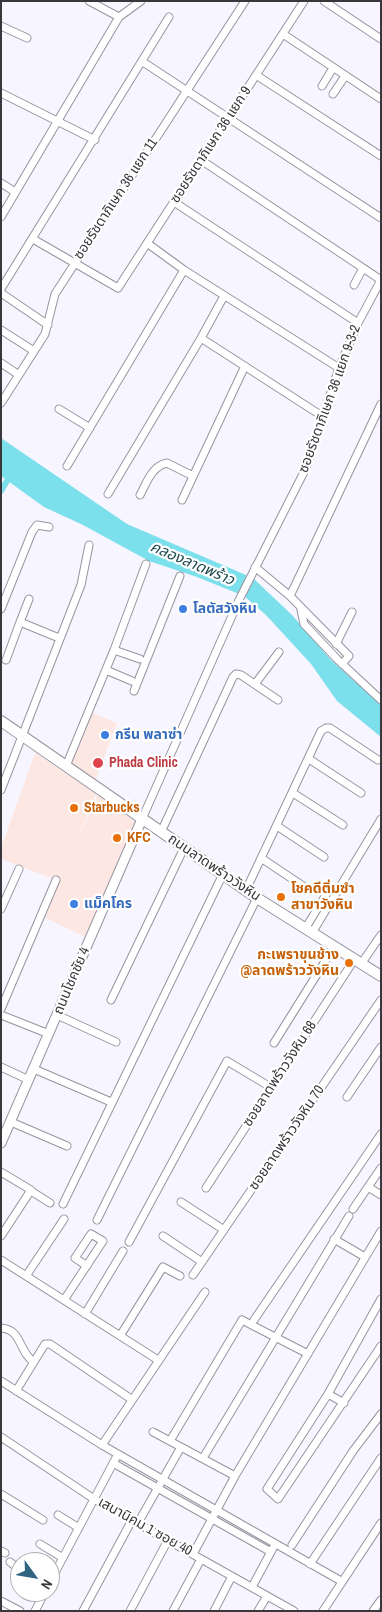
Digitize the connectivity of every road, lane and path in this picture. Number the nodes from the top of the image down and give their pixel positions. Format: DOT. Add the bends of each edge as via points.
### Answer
graph roads {
  1 [pos="141,1"];
  2 [pos="245,1"];
  3 [pos="304,1"];
  4 [pos="324,1"];
  5 [pos="91,2"];
  6 [pos="118,17"];
  7 [pos="169,17"];
  8 [pos="1,26"];
  9 [pos="282,34"];
  10 [pos="27,38"];
  11 [pos="381,39"];
  12 [pos="143,62"];
  13 [pos="333,68"];
  14 [pos="256,75"];
  15 [pos="345,76"];
  16 [pos="322,86"];
  17 [pos="187,90"];
  18 [pos="1,92"];
  19 [pos="334,94"];
  20 [pos="381,99"];
  21 [pos="229,117"];
  22 [pos="58,121"];
  23 [pos="95,140"];
  24 [pos="381,156"];
  25 [pos="201,160"];
  26 [pos="1,183"];
  27 [pos="15,192"];
  28 [pos="174,202"];
  29 [pos="1,217"];
  30 [pos="381,218"];
  31 [pos="33,239"];
  32 [pos="147,243"];
  33 [pos="75,264"];
  34 [pos="363,268"];
  35 [pos="184,270"];
  36 [pos="381,280"];
  37 [pos="354,285"];
  38 [pos="1,291"];
  39 [pos="224,296"];
  40 [pos="358,323"];
  41 [pos="48,325"];
  42 [pos="1,330"];
  43 [pos="201,338"];
  44 [pos="34,351"];
  45 [pos="1,363"];
  46 [pos="245,366"];
  47 [pos="339,368"];
  48 [pos="19,375"];
  49 [pos="4,395"];
  50 [pos="1,403"];
  51 [pos="381,404"];
  52 [pos="59,409"];
  53 [pos="322,416"];
  54 [pos="90,428"];
  55 [pos="67,466"];
  56 [pos="193,476"];
  57 [pos="108,494"];
  58 [pos="140,495"];
  59 [pos="182,500"];
  60 [pos="49,527"];
  61 [pos="89,545"];
  62 [pos="146,564"];
  63 [pos="255,567"];
  64 [pos="180,576"];
  65 [pos="290,596"];
  66 [pos="30,598"];
  67 [pos="2,605"];
  68 [pos="301,609"];
  69 [pos="352,612"];
  70 [pos="20,622"];
  71 [pos="59,638"];
  72 [pos="336,644"];
  73 [pos="114,650"];
  74 [pos="279,652"];
  75 [pos="140,659"];
  76 [pos="6,660"];
  77 [pos="342,664"];
  78 [pos="106,670"];
  79 [pos="132,681"];
  80 [pos="255,684"];
  81 [pos="134,691"];
  82 [pos="380,697"];
  83 [pos="278,700"];
  84 [pos="1,721"];
  85 [pos="22,735"];
  86 [pos="309,759"];
  87 [pos="378,760"];
  88 [pos="66,766"];
  89 [pos="1,790"];
  90 [pos="293,793"];
  91 [pos="361,793"];
  92 [pos="142,819"];
  93 [pos="381,819"];
  94 [pos="343,825"];
  95 [pos="277,826"];
  96 [pos="162,832"];
  97 [pos="184,848"];
  98 [pos="324,857"];
  99 [pos="261,858"];
  100 [pos="19,869"];
  101 [pos="222,874"];
  102 [pos="56,880"];
  103 [pos="306,888"];
  104 [pos="246,890"];
  105 [pos="327,893"];
  106 [pos="257,898"];
  107 [pos="1,909"];
  108 [pos="309,931"];
  109 [pos="381,935"];
  110 [pos="334,947"];
  111 [pos="358,962"];
  112 [pos="381,976"];
  113 [pos="111,1000"];
  114 [pos="381,1000"];
  115 [pos="1,1009"];
  116 [pos="1,1015"];
  117 [pos="57,1015"];
  118 [pos="49,1034"];
  119 [pos="116,1042"];
  120 [pos="274,1042"];
  121 [pos="381,1047"];
  122 [pos="1,1067"];
  123 [pos="34,1069"];
  124 [pos="29,1080"];
  125 [pos="272,1088"];
  126 [pos="347,1097"];
  127 [pos="110,1102"];
  128 [pos="11,1122"];
  129 [pos="381,1134"];
  130 [pos="1,1143"];
  131 [pos="67,1146"];
  132 [pos="381,1168"];
  133 [pos="1,1172"];
  134 [pos="368,1187"];
  135 [pos="206,1188"];
  136 [pos="31,1191"];
  137 [pos="381,1195"];
  138 [pos="182,1202"];
  139 [pos="50,1203"];
  140 [pos="63,1204"];
  141 [pos="353,1209"];
  142 [pos="349,1216"];
  143 [pos="64,1219"];
  144 [pos="97,1220"];
  145 [pos="224,1230"];
  146 [pos="381,1231"];
  147 [pos="1,1236"];
  148 [pos="163,1236"];
  149 [pos="334,1239"];
  150 [pos="129,1242"];
  151 [pos="123,1251"];
  152 [pos="365,1257"];
  153 [pos="1,1260"];
  154 [pos="202,1262"];
  155 [pos="87,1266"];
  156 [pos="193,1275"];
  157 [pos="26,1276"];
  158 [pos="180,1276"];
  159 [pos="205,1292"];
  160 [pos="381,1299"];
  161 [pos="64,1300"];
  162 [pos="85,1314"];
  163 [pos="254,1320"];
  164 [pos="1,1328"];
  165 [pos="120,1336"];
  166 [pos="276,1337"];
  167 [pos="381,1346"];
  168 [pos="308,1354"];
  169 [pos="158,1360"];
  170 [pos="34,1362"];
  171 [pos="1,1381"];
  172 [pos="16,1391"];
  173 [pos="328,1394"];
  174 [pos="131,1399"];
  175 [pos="344,1404"];
  176 [pos="381,1414"];
  177 [pos="153,1432"];
  178 [pos="1,1437"];
  179 [pos="170,1441"];
  180 [pos="102,1445"];
  181 [pos="181,1446"];
  182 [pos="118,1454"];
  183 [pos="203,1458"];
  184 [pos="381,1458"];
  185 [pos="114,1463"];
  186 [pos="236,1476"];
  187 [pos="163,1480"];
  188 [pos="158,1488"];
  189 [pos="1,1494"];
  190 [pos="94,1499"];
  191 [pos="217,1510"];
  192 [pos="58,1516"];
  193 [pos="212,1518"];
  194 [pos="42,1520"];
  195 [pos="135,1522"];
  196 [pos="381,1523"];
  197 [pos="79,1528"];
  198 [pos="168,1540"];
  199 [pos="40,1544"];
  200 [pos="276,1544"];
  201 [pos="292,1545"];
  202 [pos="271,1552"];
  203 [pos="193,1554"];
  204 [pos="63,1558"];
  205 [pos="201,1559"];
  206 [pos="60,1564"];
  207 [pos="310,1564"];
  208 [pos="232,1576"];
  209 [pos="341,1581"];
  210 [pos="252,1587"];
  211 [pos="267,1596"];
  212 [pos="381,1600"];
  213 [pos="1,1601"];
  214 [pos="375,1610"];
  215 [pos="20,1611"];
  216 [pos="83,1611"];
  217 [pos="130,1611"];
  218 [pos="173,1611"];
  219 [pos="214,1611"];
  220 [pos="258,1611"];
  221 [pos="294,1611"];
  222 [pos="323,1611"];
  1 -- 6 [label="street"];
  2 -- 17 [label="street, ซอยรัชดาภิเษก 36 แยก 11"];
  3 -- 9 [label="street, ซอยรัชดาภิเษก 36 แยก 9"];
  4 -- 11 [label="street"];
  5 -- 6 [label="street"];
  6 -- 22 [label="street"];
  7 -- 12 [label="street"];
  8 -- 10 [label="street"];
  9 -- 13 [label="street"];
  9 -- 14 [label="street, ซอยรัชดาภิเษก 36 แยก 9"];
  12 -- 17 [label="street"];
  12 -- 23 [label="street"];
  13 -- 15 [label="street"];
  13 -- 16 [label="street"];
  14 -- 21 [label="street, ซอยรัชดาภิเษก 36 แยก 9"];
  14 -- 24 [label="street"];
  15 -- 19 [label="street"];
  15 -- 20 [label="street"];
  17 -- 21 [label="street"];
  17 -- 33 [label="street, ซอยรัชดาภิเษก 36 แยก 11"];
  18 -- 22 [label="street"];
  21 -- 25 [label="street, ซอยรัชดาภิเษก 36 แยก 9"];
  21 -- 30 [label="street"];
  22 -- 23 [label="street"];
  22 -- 27 [label="street"];
  23 -- 31 [label="street"];
  25 -- 28 [label="street, ซอยรัชดาภิเษก 36 แยก 9"];
  25 -- 34 [label="street"];
  26 -- 27 [label="street"];
  27 -- 29 [label="street"];
  28 -- 32 [label="street, ซอยรัชดาภิเษก 36 แยก 9"];
  28 -- 40 [label="street"];
  31 -- 33 [label="street"];
  31 -- 38 [label="street"];
  32 -- 33 [label="street, ซอยรัชดาภิเษก 36 แยก 9" via="118,288"];
  32 -- 35 [label="street"];
  33 -- 41 [label="street, ซอยรัชดาภิเษก 36 แยก 11" via="53,299"];
  34 -- 36 [label="street"];
  34 -- 37 [label="street"];
  35 -- 39 [label="street"];
  35 -- 54 [label="street"];
  36 -- 40 [label="street, ซอยรัชดาภิเษก 36 แยก 9-3-2"];
  38 -- 41 [label="street"];
  39 -- 43 [label="street"];
  39 -- 47 [label="street"];
  40 -- 47 [label="street, ซอยรัชดาภิเษก 36 แยก 9-3-2"];
  41 -- 44 [label="street, ซอยรัชดาภิเษก 36 แยก 11"];
  42 -- 44 [label="street"];
  43 -- 46 [label="street"];
  43 -- 57 [label="street"];
  44 -- 48 [label="street, ซอยรัชดาภิเษก 36 แยก 11"];
  45 -- 48 [label="street"];
  46 -- 53 [label="street"];
  46 -- 56 [label="street"];
  47 -- 53 [label="street, ซอยรัชดาภิเษก 36 แยก 9-3-2"];
  48 -- 49 [label="street, ซอยรัชดาภิเษก 36 แยก 11"];
  49 -- 50 [label="street, ซอยรัชดาภิเษก 36 แยก 11"];
  51 -- 65 [label="street"];
  52 -- 54 [label="street"];
  53 -- 63 [label="street, ซอยรัชดาภิเษก 36 แยก 9-3-2" via="305,470"];
  54 -- 55 [label="street"];
  56 -- 58 [label="street" via="164,463 150,475"];
  56 -- 59 [label="street"];
  60 -- 67 [label="street" via="37,525 32,532"];
  61 -- 71 [label="street" via="81,585"];
  62 -- 73 [label="street"];
  63 -- 65 [label="street"];
  63 -- 92 [label="street, ซอยรัชดาภิเษก 36 แยก 9-3-2"];
  64 -- 81 [label="street"];
  65 -- 68 [label="street"];
  66 -- 70 [label="street"];
  68 -- 72 [label="street"];
  68 -- 77 [label="street" via="304,624"];
  69 -- 72 [label="street"];
  70 -- 71 [label="street"];
  70 -- 76 [label="street"];
  71 -- 85 [label="street"];
  72 -- 77 [label="street" via="349,656"];
  73 -- 75 [label="street"];
  73 -- 78 [label="street"];
  74 -- 80 [label="street"];
  77 -- 82 [label="street"];
  78 -- 79 [label="street"];
  78 -- 88 [label="street"];
  80 -- 83 [label="street"];
  80 -- 96 [label="street" via="241,675 233,677"];
  84 -- 85 [label="main road, ถนนลาดพร้าววังหิน"];
  85 -- 88 [label="main road, ถนนลาดพร้าววังหิน"];
  85 -- 89 [label="street"];
  86 -- 87 [label="street" via="322,731 330,728"];
  86 -- 90 [label="street"];
  86 -- 91 [label="street"];
  88 -- 92 [label="main road, ถนนลาดพร้าววังหิน"];
  90 -- 94 [label="street"];
  90 -- 95 [label="street"];
  92 -- 96 [label="main road, ถนนลาดพร้าววังหิน"];
  92 -- 117 [label="street, ถนนโชคชัย 4"];
  93 -- 108 [label="street"];
  95 -- 98 [label="street"];
  95 -- 99 [label="street"];
  96 -- 97 [label="main road, ถนนลาดพร้าววังหิน"];
  97 -- 101 [label="main road, ถนนลาดพร้าววังหิน"];
  97 -- 113 [label="street"];
  99 -- 103 [label="street"];
  99 -- 104 [label="street"];
  100 -- 107 [label="street"];
  101 -- 104 [label="main road, ถนนลาดพร้าววังหิน"];
  101 -- 127 [label="street"];
  102 -- 115 [label="street"];
  104 -- 106 [label="main road, ถนนลาดพร้าววังหิน"];
  105 -- 108 [label="street"];
  106 -- 108 [label="main road, ถนนลาดพร้าววังหิน"];
  106 -- 144 [label="street"];
  108 -- 110 [label="main road, ถนนลาดพร้าววังหิน"];
  109 -- 111 [label="street, ซอยลาดพร้าววังหิน 68"];
  110 -- 111 [label="main road, ถนนลาดพร้าววังหิน"];
  110 -- 120 [label="street"];
  111 -- 112 [label="main road, ถนนลาดพร้าววังหิน"];
  111 -- 125 [label="street, ซอยลาดพร้าววังหิน 68"];
  114 -- 145 [label="street, ซอยลาดพร้าววังหิน 70"];
  116 -- 118 [label="street"];
  117 -- 118 [label="street, ถนนโชคชัย 4"];
  117 -- 119 [label="street"];
  118 -- 123 [label="street, ถนนโชคชัย 4"];
  121 -- 126 [label="street"];
  122 -- 124 [label="street"];
  123 -- 124 [label="street, ถนนโชคชัย 4"];
  123 -- 127 [label="street"];
  124 -- 128 [label="street, ถนนโชคชัย 4"];
  125 -- 135 [label="street, ซอยลาดพร้าววังหิน 68"];
  125 -- 150 [label="street" via="227,1061"];
  127 -- 140 [label="street"];
  128 -- 130 [label="street, ถนนโชคชัย 4"];
  128 -- 131 [label="street"];
  129 -- 163 [label="street"];
  132 -- 134 [label="street"];
  133 -- 136 [label="street"];
  134 -- 137 [label="street"];
  134 -- 141 [label="street"];
  136 -- 139 [label="street"];
  136 -- 147 [label="street"];
  138 -- 145 [label="street"];
  142 -- 149 [label="street"];
  143 -- 157 [label="street"];
  145 -- 154 [label="street, ซอยลาดพร้าววังหิน 70"];
  146 -- 152 [label="street"];
  148 -- 154 [label="street"];
  149 -- 152 [label="street"];
  149 -- 166 [label="street"];
  151 -- 162 [label="street"];
  152 -- 168 [label="street"];
  153 -- 157 [label="street"];
  154 -- 156 [label="street, ซอยลาดพร้าววังหิน 70"];
  155 -- 155 [label="street" via="103,1241 91,1234 75,1258"];
  155 -- 161 [label="street"];
  157 -- 161 [label="street"];
  158 -- 165 [label="street" via="163,1267"];
  159 -- 169 [label="street"];
  160 -- 173 [label="street"];
  161 -- 162 [label="street"];
  162 -- 165 [label="street"];
  164 -- 170 [label="street" via="15,1333 29,1359"];
  165 -- 169 [label="street"];
  166 -- 168 [label="street"];
  166 -- 179 [label="street" via="242,1320"];
  166 -- 183 [label="street"];
  167 -- 175 [label="street"];
  168 -- 186 [label="street"];
  169 -- 174 [label="street"];
  170 -- 172 [label="street"];
  170 -- 174 [label="street" via="45,1344 50,1344"];
  171 -- 172 [label="street"];
  172 -- 180 [label="street"];
  173 -- 175 [label="street"];
  173 -- 175 [label="street" via="266,1490 279,1499"];
  174 -- 180 [label="street"];
  176 -- 201 [label="street"];
  177 -- 179 [label="street"];
  178 -- 190 [label="street, เสนานิคม 1 ซอย 40"];
  179 -- 181 [label="street"];
  180 -- 182 [label="street"];
  181 -- 183 [label="street"];
  181 -- 187 [label="street"];
  182 -- 185 [label="street"];
  182 -- 187 [label="street"];
  183 -- 186 [label="street"];
  184 -- 207 [label="street"];
  185 -- 188 [label="street"];
  185 -- 190 [label="street"];
  186 -- 191 [label="street"];
  187 -- 188 [label="street"];
  187 -- 191 [label="street"];
  188 -- 193 [label="street"];
  188 -- 195 [label="street"];
  189 -- 194 [label="street"];
  190 -- 195 [label="street, เสนานิคม 1 ซอย 40"];
  190 -- 197 [label="street"];
  191 -- 193 [label="street"];
  191 -- 200 [label="street"];
  192 -- 197 [label="street"];
  193 -- 202 [label="street"];
  193 -- 203 [label="street"];
  195 -- 198 [label="street, เสนานิคม 1 ซอย 40"];
  195 -- 216 [label="street"];
  196 -- 209 [label="street"];
  197 -- 204 [label="street"];
  198 -- 203 [label="street, เสนานิคม 1 ซอย 40"];
  198 -- 217 [label="street"];
  199 -- 204 [label="street"];
  200 -- 202 [label="street"];
  200 -- 207 [label="street"];
  202 -- 210 [label="street"];
  203 -- 205 [label="street, เสนานิคม 1 ซอย 40"];
  204 -- 206 [label="street"];
  205 -- 208 [label="street, เสนานิคม 1 ซอย 40"];
  205 -- 218 [label="street"];
  207 -- 209 [label="street"];
  208 -- 210 [label="street, เสนานิคม 1 ซอย 40"];
  208 -- 219 [label="street"];
  209 -- 222 [label="street"];
  210 -- 211 [label="street, เสนานิคม 1 ซอย 40"];
  211 -- 220 [label="street"];
  211 -- 221 [label="street, เสนานิคม 1 ซอย 40"];
  212 -- 214 [label="street"];
  213 -- 215 [label="street"];
}
